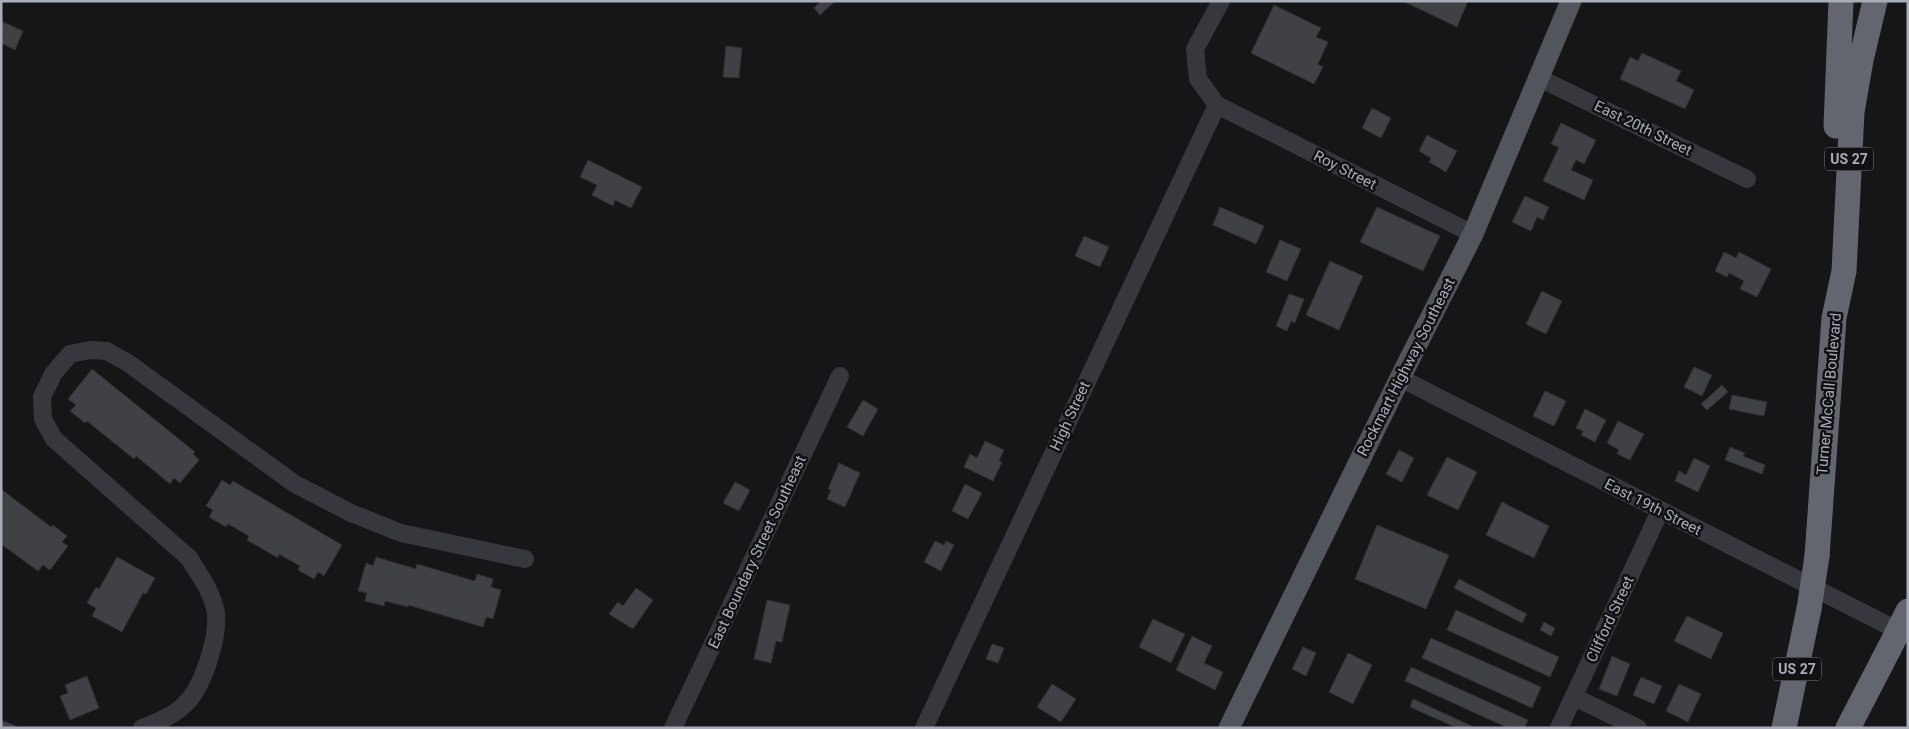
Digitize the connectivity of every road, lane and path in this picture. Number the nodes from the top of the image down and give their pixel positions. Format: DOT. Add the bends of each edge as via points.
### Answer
graph roads {
  1 [pos="1221,1"];
  2 [pos="1571,1"];
  3 [pos="1841,1"];
  4 [pos="1875,1"];
  5 [pos="1539,78"];
  6 [pos="1217,105"];
  7 [pos="1747,179"];
  8 [pos="1473,234"];
  9 [pos="1834,318"];
  10 [pos="840,376"];
  11 [pos="1400,378"];
  12 [pos="1660,511"];
  13 [pos="525,559"];
  14 [pos="1908,611"];
  15 [pos="1898,642"];
  16 [pos="1574,697"];
  17 [pos="142,728"];
  18 [pos="673,728"];
  19 [pos="924,728"];
  20 [pos="1229,728"];
  21 [pos="1559,728"];
  22 [pos="1638,728"];
  23 [pos="1784,728"];
  24 [pos="1848,728"];
  1 -- 6 [label="street" via="1195,50 1198,79"];
  2 -- 5 [label="main road, Rockmart Highway Southeast"];
  3 -- 9 [label="highway" via="1831,281"];
  4 -- 9 [label="highway, Turner McCall Boulevard / US 27" via="1852,112 1844,271"];
  5 -- 7 [label="street, East 20th Street"];
  5 -- 8 [label="main road, Rockmart Highway Southeast"];
  6 -- 8 [label="street, Roy Street"];
  6 -- 19 [label="street, High Street"];
  8 -- 11 [label="main road, Rockmart Highway Southeast"];
  9 -- 23 [label="highway, Turner McCall Boulevard / US 27, bridge" via="1817,556"];
  10 -- 18 [label="street, East Boundary Street Southeast"];
  11 -- 12 [label="street, East 19th Street"];
  11 -- 20 [label="main road, Rockmart Highway Southeast"];
  12 -- 15 [label="street, East 19th Street"];
  12 -- 16 [label="street, Clifford Street"];
  13 -- 17 [label="street" via="401,533 351,513 295,484 107,351 70,354 53,374 42,397 43,419 54,439 189,558 203,580 216,612 215,640 200,681 184,706"];
  14 -- 15 [label="highway, bridge"];
  15 -- 24 [label="highway"];
  16 -- 21 [label="street, Clifford Street"];
  16 -- 22 [label="street"];
}
